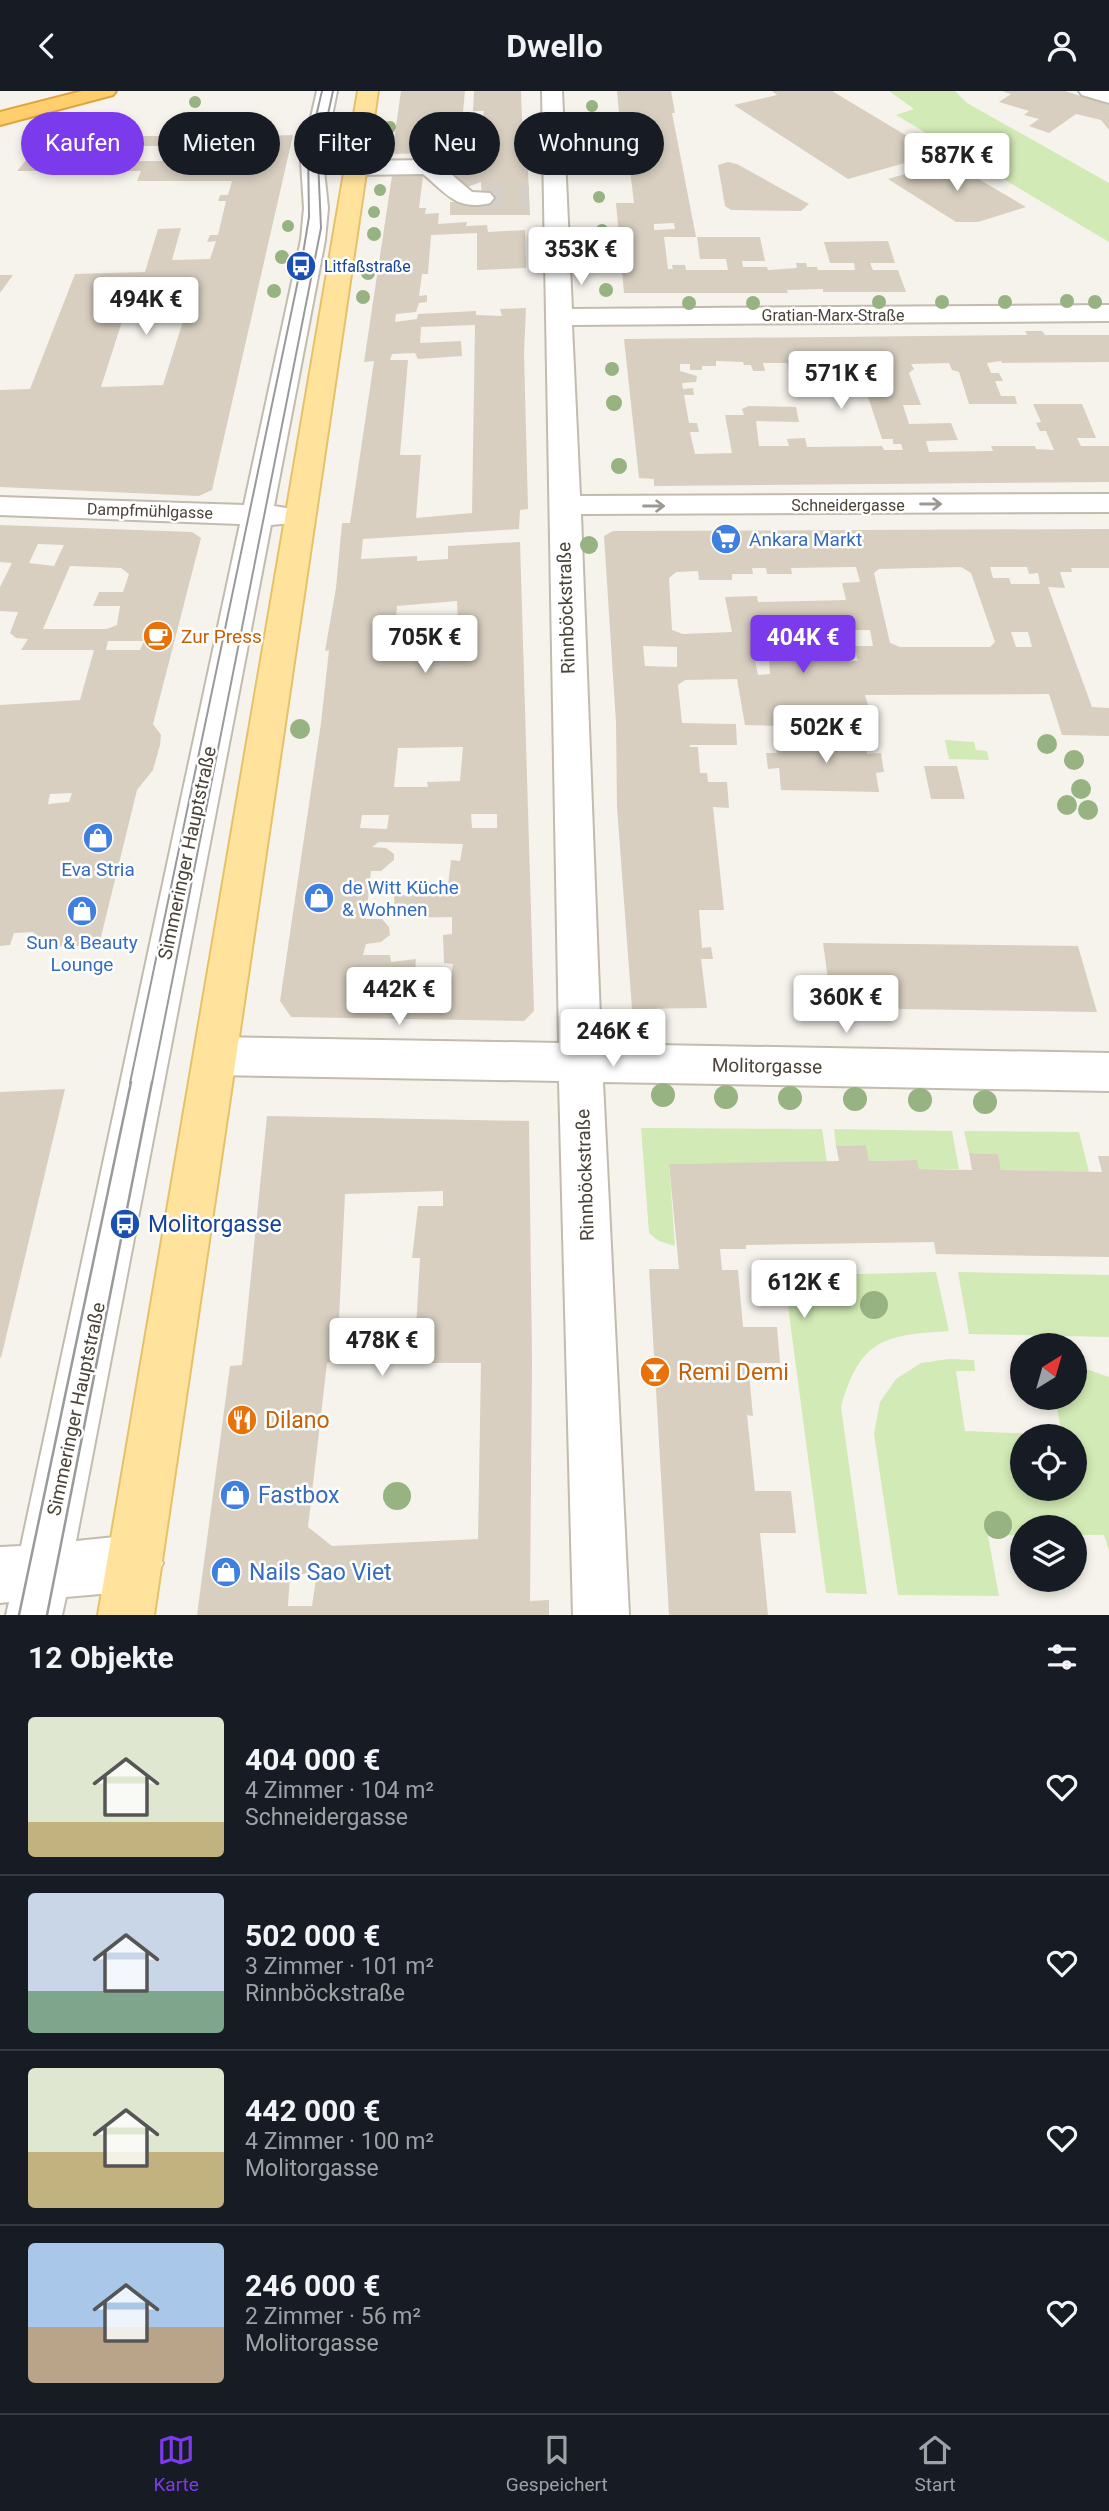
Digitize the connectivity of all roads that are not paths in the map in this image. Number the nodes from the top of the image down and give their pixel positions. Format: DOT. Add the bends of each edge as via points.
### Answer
graph roads {
  1 [pos="106,91"];
  2 [pos="327,91"];
  3 [pos="368,91"];
  4 [pos="552,91"];
  5 [pos="1089,91"];
  6 [pos="1109,97"];
  7 [pos="365,112"];
  8 [pos="0,119"];
  9 [pos="395,167"];
  10 [pos="355,175"];
  11 [pos="482,198"];
  12 [pos="1109,313"];
  13 [pos="558,317"];
  14 [pos="1109,503"];
  15 [pos="0,506"];
  16 [pos="571,512"];
  17 [pos="257,515"];
  18 [pos="300,516"];
  19 [pos="216,1056"];
  20 [pos="581,1063"];
  21 [pos="1109,1072"];
  22 [pos="135,1563"];
  23 [pos="25,1587"];
  24 [pos="126,1615"];
  25 [pos="601,1615"];
  1 -- 8 [label="highway"];
  2 -- 17 [label="street, Simmeringer Hauptstraße" via="312,161 316,225"];
  3 -- 7 [label="main road"];
  4 -- 13 [label="street, Rinnböckstraße" via="542,198"];
  5 -- 6 [label="street"];
  9 -- 11 [label="street" via="429,167 467,198"];
  10 -- 18 [label="main road"];
  12 -- 13 [label="street, Gratian-Marx-Straße"];
  13 -- 16 [label="street, Rinnböckstraße"];
  16 -- 14 [label="street, Schneidergasse, one-way"];
  15 -- 17 [label="street, Dampfmühlgasse"];
  16 -- 20 [label="street, Rinnböckstraße"];
  17 -- 18 [label="street, Dampfmühlgasse"];
  17 -- 23 [label="street, Simmeringer Hauptstraße"];
  18 -- 19 [label="main road"];
  19 -- 20 [label="street, Molitorgasse"];
  19 -- 22 [label="main road"];
  20 -- 21 [label="street, Molitorgasse"];
  20 -- 25 [label="street, Rinnböckstraße"];
  22 -- 23 [label="street"];
  22 -- 24 [label="main road"];
}
